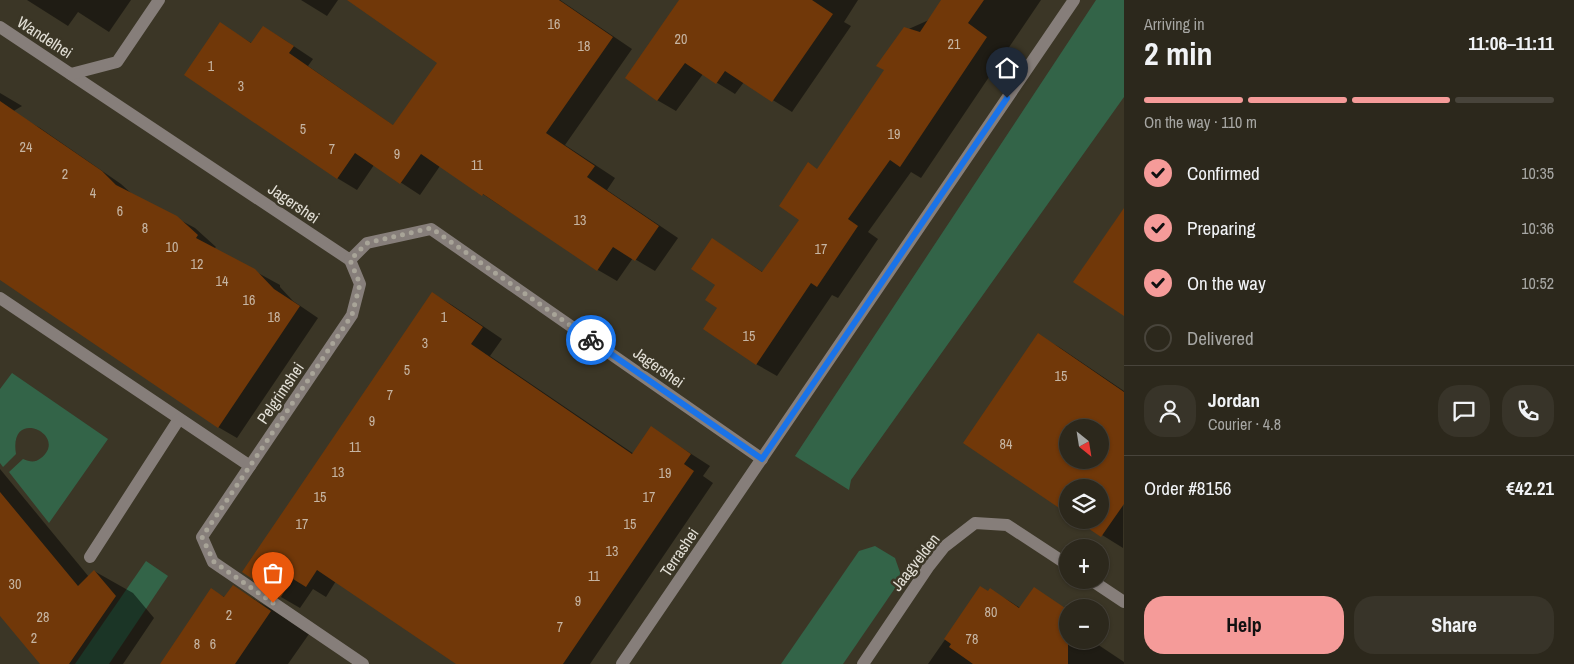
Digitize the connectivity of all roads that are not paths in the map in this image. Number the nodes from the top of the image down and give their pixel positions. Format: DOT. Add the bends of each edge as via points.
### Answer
graph roads {
  1 [pos="160,0"];
  2 [pos="1074,0"];
  3 [pos="0,27"];
  4 [pos="71,74"];
  5 [pos="350,260"];
  6 [pos="2,303"];
  7 [pos="179,419"];
  8 [pos="762,459"];
  9 [pos="250,466"];
  10 [pos="90,557"];
  11 [pos="1059,559"];
  12 [pos="1107,589"];
  13 [pos="1122,597"];
  14 [pos="363,664"];
  15 [pos="622,664"];
  16 [pos="863,664"];
  1 -- 4 [label="street, Wandelhei" via="117,62"];
  2 -- 8 [label="street"];
  3 -- 4 [label="street, Wandelhei"];
  4 -- 5 [label="street, Jagershei"];
  5 -- 8 [label="street, Jagershei" via="367,243 431,228"];
  5 -- 9 [label="street, Pelgrimshei" via="360,284 352,315"];
  6 -- 7 [label="street"];
  7 -- 9 [label="street"];
  7 -- 10 [label="street"];
  8 -- 15 [label="street, Terrashei"];
  9 -- 14 [label="street, Pelgrimshei" via="202,537 214,562"];
  11 -- 16 [label="street, Jaagvelden" via="1007,525 975,523 944,547"];
  12 -- 13 [label="street"];
}
